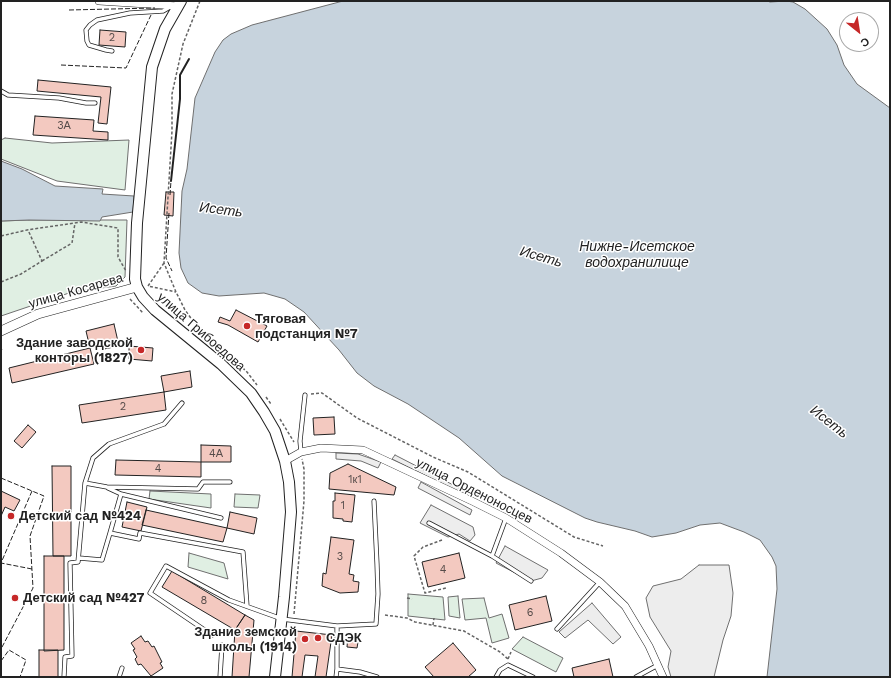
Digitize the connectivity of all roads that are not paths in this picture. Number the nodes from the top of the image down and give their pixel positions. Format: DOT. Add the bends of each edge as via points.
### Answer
graph roads {
  1 [pos="99,1"];
  2 [pos="177,4"];
  3 [pos="112,51"];
  4 [pos="1,91"];
  5 [pos="96,103"];
  6 [pos="137,287"];
  7 [pos="1,332"];
  8 [pos="305,395"];
  9 [pos="182,403"];
  10 [pos="301,452"];
  11 [pos="286,461"];
  12 [pos="230,482"];
  13 [pos="85,483"];
  14 [pos="107,487"];
  15 [pos="122,494"];
  16 [pos="374,501"];
  17 [pos="221,518"];
  18 [pos="506,518"];
  19 [pos="429,523"];
  20 [pos="110,533"];
  21 [pos="492,556"];
  22 [pos="79,558"];
  23 [pos="531,581"];
  24 [pos="600,582"];
  25 [pos="247,606"];
  26 [pos="282,619"];
  27 [pos="337,626"];
  28 [pos="557,629"];
  29 [pos="212,634"];
  30 [pos="222,645"];
  31 [pos="658,665"];
  32 [pos="122,668"];
  33 [pos="337,669"];
  34 [pos="64,677"];
  35 [pos="119,677"];
  36 [pos="220,677"];
  37 [pos="275,677"];
  38 [pos="336,677"];
  39 [pos="377,677"];
  40 [pos="496,677"];
  41 [pos="533,677"];
  42 [pos="636,677"];
  43 [pos="663,677"];
  1 -- 2 [label="street"];
  2 -- 3 [label="lane" via="163,11 130,13 97,20 90,25 86,30 89,45"];
  2 -- 6 [label="main road" via="165,29 152,68 138,223 135,279"];
  4 -- 5 [label="lane" via="8,95"];
  6 -- 7 [label="street, улица Косарева" via="38,314"];
  6 -- 11 [label="main road, улица Грибоедова" via="155,310 221,364 251,393 275,431"];
  8 -- 10 [label="lane"];
  9 -- 13 [label="lane" via="164,424 109,444 93,458"];
  10 -- 11 [label="street, улица Орденоносцев"];
  10 -- 18 [label="street, улица Орденоносцев" via="321,448 363,450"];
  11 -- 26 [label="main road, улица Грибоедова" via="291,512"];
  12 -- 14 [label="lane" via="203,482 198,489"];
  13 -- 14 [label="lane"];
  13 -- 22 [label="lane"];
  14 -- 15 [label="lane"];
  15 -- 17 [label="lane"];
  15 -- 20 [label="lane"];
  16 -- 27 [label="lane" via="378,594 376,624"];
  18 -- 21 [label="lane"];
  18 -- 24 [label="street, улица Орденоносцев" via="561,553"];
  19 -- 21 [label="lane"];
  20 -- 22 [label="lane" via="102,560"];
  20 -- 25 [label="lane" via="139,539 140,533 243,552"];
  21 -- 23 [label="lane"];
  22 -- 34 [label="lane" via="78,562 70,563 72,656 65,657"];
  24 -- 28 [label="lane"];
  24 -- 31 [label="street, улица Орденоносцев" via="624,606"];
  25 -- 26 [label="lane"];
  25 -- 29 [label="lane" via="229,600 166,566 150,593"];
  26 -- 27 [label="lane"];
  26 -- 37 [label="main road, улица Грибоедова"];
  27 -- 33 [label="lane"];
  30 -- 36 [label="lane"];
  31 -- 42 [label="lane"];
  31 -- 43 [label="street, улица Орденоносцев"];
  32 -- 35 [label="lane"];
  33 -- 38 [label="lane"];
  33 -- 39 [label="lane"];
  40 -- 41 [label="lane" via="500,670 508,665"];
}
